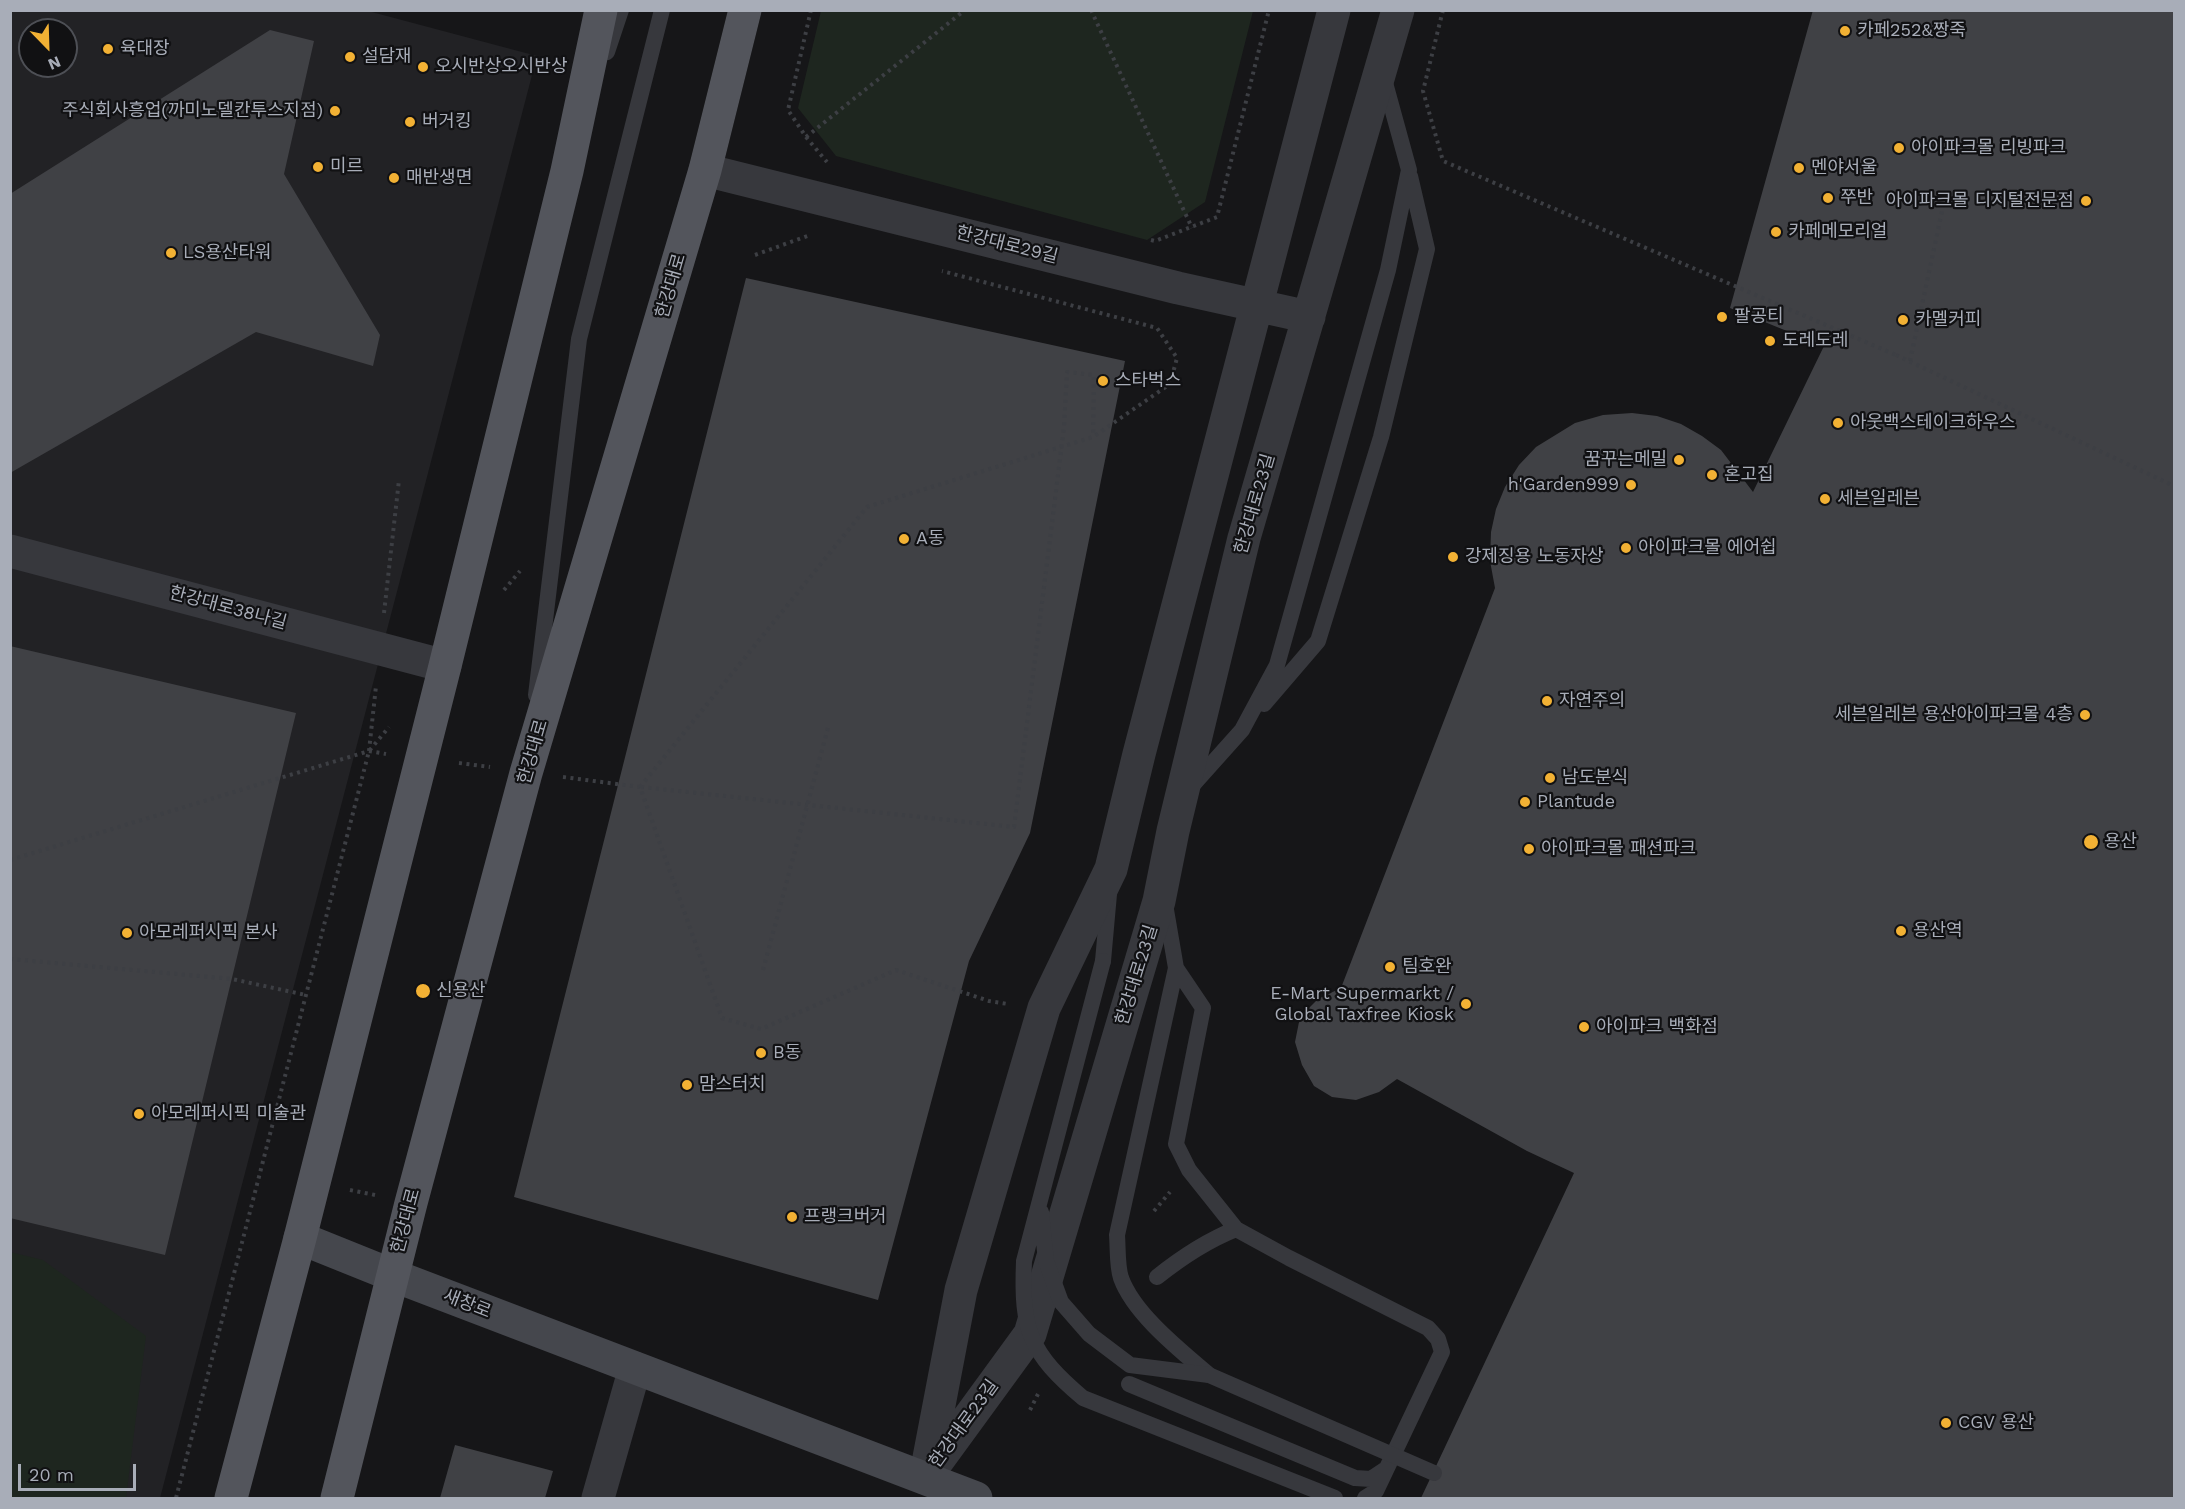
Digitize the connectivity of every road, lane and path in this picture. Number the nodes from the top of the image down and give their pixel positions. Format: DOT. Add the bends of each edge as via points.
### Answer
graph roads {
  1 [pos="601,10"];
  2 [pos="621,10"];
  3 [pos="662,10"];
  4 [pos="745,10"];
  5 [pos="811,10"];
  6 [pos="965,10"];
  7 [pos="1091,10"];
  8 [pos="1269,10"];
  9 [pos="1334,10"];
  10 [pos="1398,10"];
  11 [pos="1443,10"];
  12 [pos="1381,68"];
  13 [pos="806,137"];
  14 [pos="832,167"];
  15 [pos="705,170"];
  16 [pos="1409,170"];
  17 [pos="567,171"];
  18 [pos="1944,202"];
  19 [pos="1192,228"];
  20 [pos="810,235"];
  21 [pos="1147,240"];
  22 [pos="755,255"];
  23 [pos="937,269"];
  24 [pos="1257,305"];
  25 [pos="1309,317"];
  26 [pos="1910,361"];
  27 [pos="1093,436"];
  28 [pos="399,480"];
  29 [pos="2175,486"];
  30 [pos="10,551"];
  31 [pos="383,621"];
  32 [pos="446,666"];
  33 [pos="376,680"];
  34 [pos="829,724"];
  35 [pos="1242,730"];
  36 [pos="369,751"];
  37 [pos="392,754"];
  38 [pos="451,762"];
  39 [pos="528,773"];
  40 [pos="640,787"];
  41 [pos="1180,799"];
  42 [pos="10,860"];
  43 [pos="1111,869"];
  44 [pos="1161,882"];
  45 [pos="10,959"];
  46 [pos="763,970"];
  47 [pos="1174,976"];
  48 [pos="306,995"];
  49 [pos="1044,1008"];
  50 [pos="1189,1170"];
  51 [pos="314,1183"];
  52 [pos="1040,1201"];
  53 [pos="411,1203"];
  54 [pos="1151,1215"];
  55 [pos="1236,1229"];
  56 [pos="300,1238"];
  57 [pos="392,1275"];
  58 [pos="1157,1277"];
  59 [pos="635,1368"];
  60 [pos="1209,1375"];
  61 [pos="1129,1384"];
  62 [pos="1386,1469"];
  63 [pos="1434,1473"];
  64 [pos="922,1488"];
  65 [pos="176,1498"];
  66 [pos="231,1498"];
  67 [pos="337,1498"];
  68 [pos="598,1498"];
  69 [pos="976,1498"];
  70 [pos="1335,1498"];
  71 [pos="1365,1498"];
  1 -- 17 [label="main road"];
  2 -- 17 [label="lane"];
  3 -- 39 [label="lane" via="579,339"];
  4 -- 15 [label="main road, 한강대로"];
  5 -- 13 [label="path" via="788,110"];
  6 -- 13 [label="path"];
  7 -- 19 [label="path"];
  8 -- 19 [label="path" via="1217,218"];
  9 -- 24 [label="street, 한강대로23길"];
  10 -- 12 [label="street, 한강대로23길"];
  11 -- 26 [label="path, bridge" via="1423,91 1443,160"];
  12 -- 16 [label="lane"];
  12 -- 25 [label="street, 한강대로23길"];
  13 -- 14 [label="path"];
  15 -- 24 [label="street, 한강대로29길"];
  15 -- 39 [label="main road, 한강대로"];
  16 -- 35 [label="lane" via="1388,270 1277,665"];
  16 -- 35 [label="lane" via="1427,249 1381,437 1318,641"];
  17 -- 32 [label="main road"];
  18 -- 26 [label="path"];
  19 -- 21 [label="path" via="1155,241"];
  20 -- 22 [label="path"];
  23 -- 27 [label="path" via="1157,328 1177,358 1170,384"];
  24 -- 25 [label="street, 한강대로29길"];
  24 -- 43 [label="street, 한강대로23길"];
  25 -- 41 [label="street, 한강대로23길" via="1244,538"];
  26 -- 29 [label="path, bridge"];
  27 -- 40 [label="path" via="867,507"];
  27 -- 40 [label="path" via="1094,375 1067,372 1064,427 1014,827"];
  28 -- 31 [label="path"];
  30 -- 32 [label="street, 한강대로38나길"];
  32 -- 51 [label="main road"];
  33 -- 36 [label="path"];
  34 -- 46 [label="path"];
  35 -- 41 [label="lane"];
  36 -- 37 [label="path"];
  36 -- 42 [label="path"];
  36 -- 48 [label="path"];
  38 -- 39 [label="path"];
  39 -- 40 [label="path"];
  39 -- 53 [label="main road, 한강대로"];
  40 -- 49 [label="path" via="722,1018 761,1029 896,970 989,1002"];
  41 -- 44 [label="street, 한강대로23길"];
  43 -- 49 [label="street, 한강대로23길"];
  43 -- 52 [label="lane, bridge" via="1103,961"];
  44 -- 47 [label="lane"];
  44 -- 64 [label="street, 한강대로23길" via="1030,1334"];
  45 -- 48 [label="path" via="232,979"];
  47 -- 50 [label="lane" via="1203,1008 1176,1144"];
  47 -- 60 [label="lane" via="1118,1235 1121,1277 1139,1308"];
  48 -- 65 [label="path"];
  49 -- 64 [label="street, 한강대로23길" via="961,1290"];
  50 -- 54 [label="path"];
  50 -- 55 [label="lane"];
  51 -- 53 [label="path"];
  51 -- 56 [label="main road"];
  52 -- 60 [label="lane, bridge" via="1046,1261 1060,1302 1089,1334 1130,1365"];
  52 -- 70 [label="lane, bridge" via="1024,1261 1023,1297 1028,1331 1044,1361 1060,1378 1083,1398"];
  53 -- 57 [label="main road, 한강대로"];
  55 -- 58 [label="lane" via="1184,1255"];
  55 -- 62 [label="lane" via="1428,1328 1438,1339 1442,1352"];
  56 -- 57 [label="main road, 새창로"];
  56 -- 66 [label="main road"];
  57 -- 59 [label="main road, 새창로"];
  57 -- 67 [label="main road, 한강대로"];
  59 -- 64 [label="main road, 새창로"];
  59 -- 68 [label="street"];
  60 -- 63 [label="lane, bridge"];
  61 -- 62 [label="lane" via="1354,1478 1371,1479"];
  62 -- 71 [label="lane" via="1376,1491"];
  64 -- 69 [label="main road, 새창로"];
}
